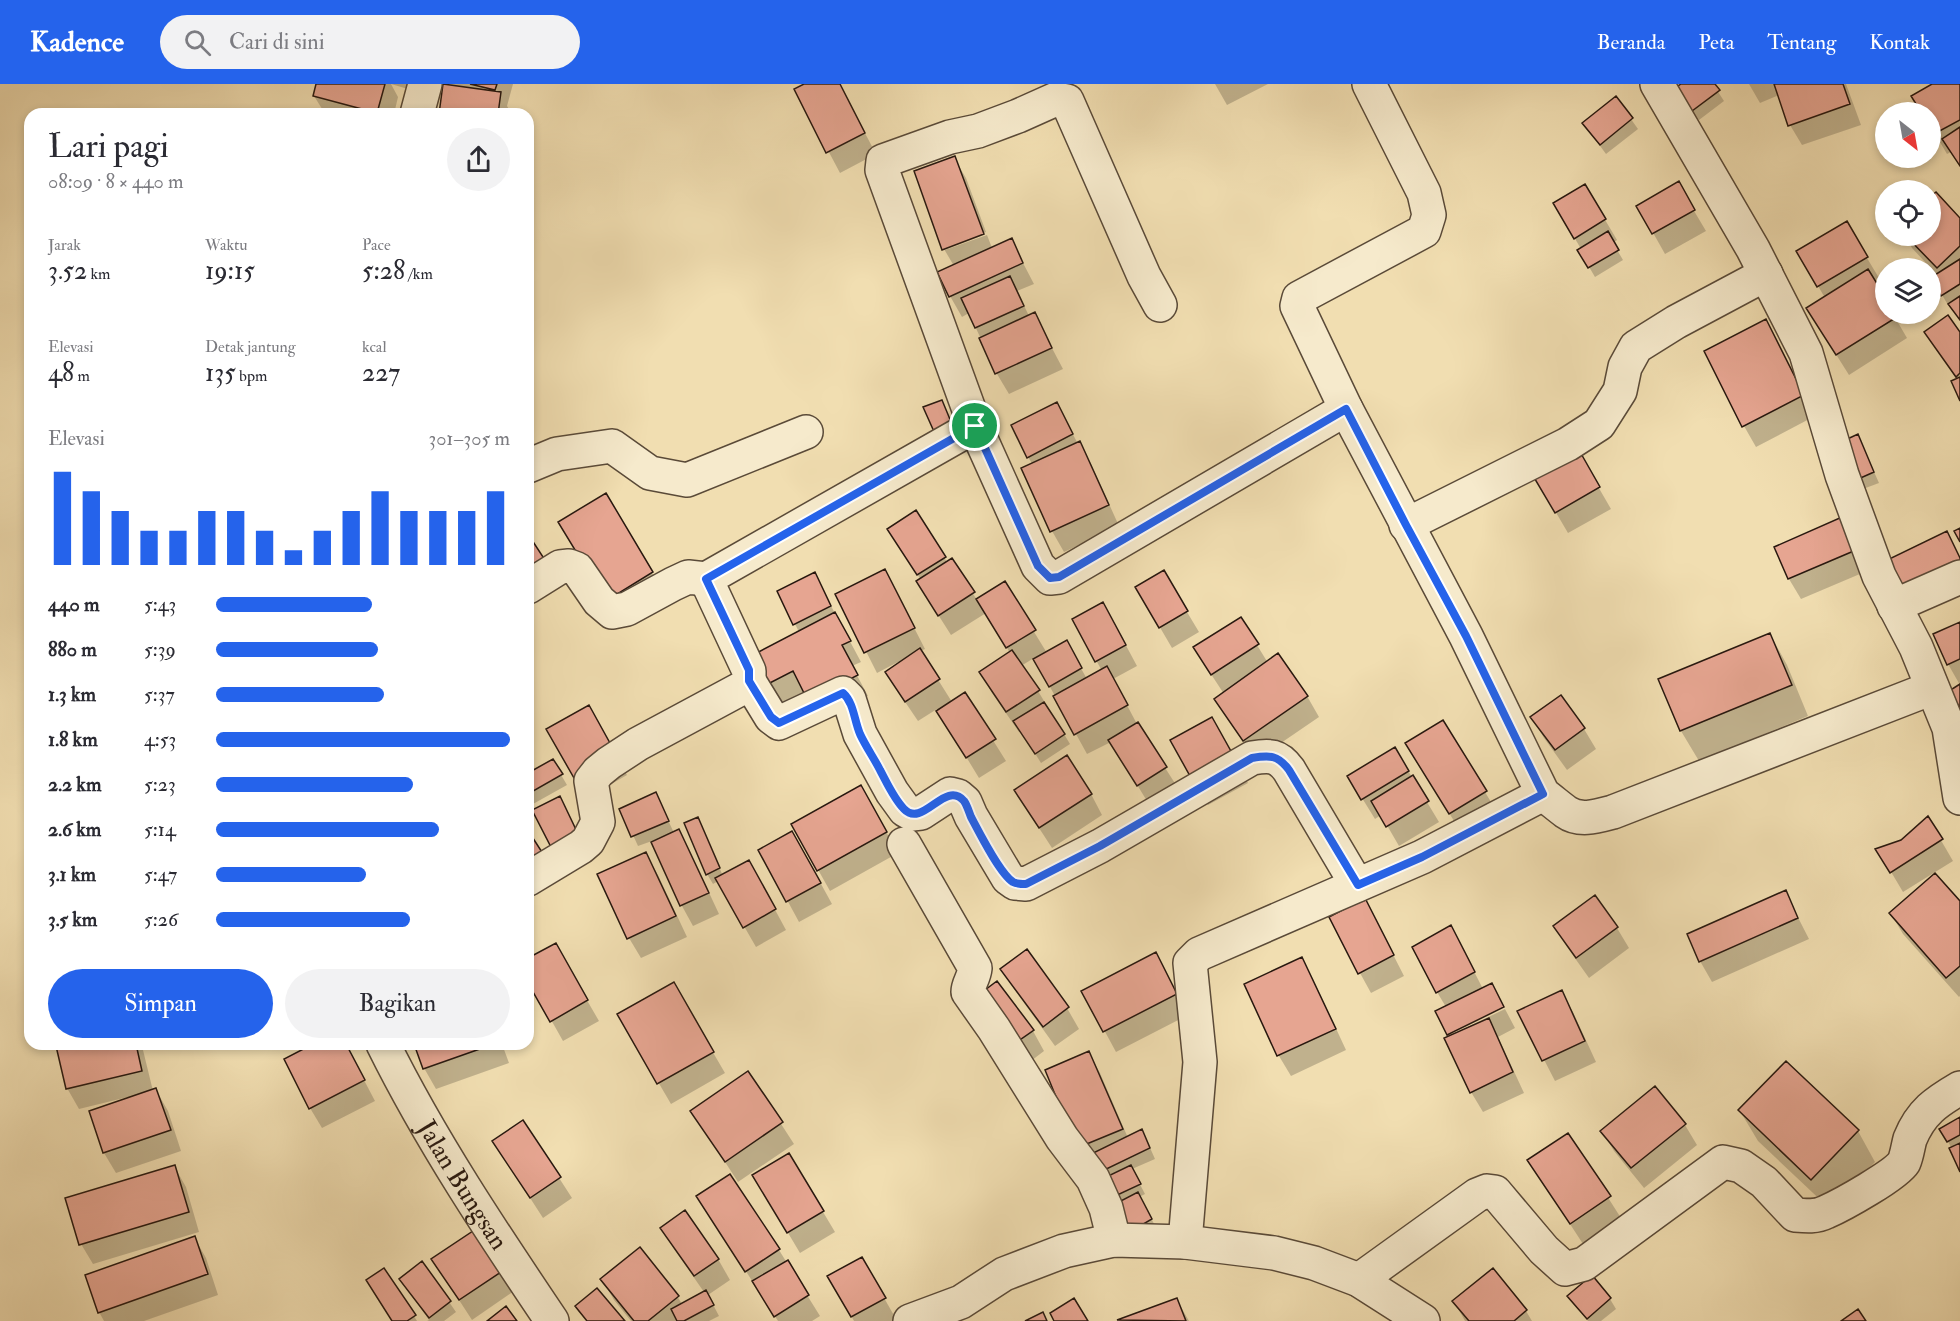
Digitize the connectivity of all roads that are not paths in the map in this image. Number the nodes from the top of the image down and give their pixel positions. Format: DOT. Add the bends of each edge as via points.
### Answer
graph roads {
  1 [pos="425,84"];
  2 [pos="1370,84"];
  3 [pos="1657,84"];
  4 [pos="419,108"];
  5 [pos="1766,274"];
  6 [pos="1160,305"];
  7 [pos="1346,409"];
  8 [pos="975,426"];
  9 [pos="806,432"];
  10 [pos="534,463"];
  11 [pos="1406,525"];
  12 [pos="1960,577"];
  13 [pos="706,579"];
  14 [pos="534,583"];
  15 [pos="1894,606"];
  16 [pos="749,681"];
  17 [pos="1932,688"];
  18 [pos="1543,794"];
  19 [pos="1960,798"];
  20 [pos="904,844"];
  21 [pos="534,875"];
  22 [pos="1358,885"];
  23 [pos="385,1050"];
  24 [pos="1960,1088"];
  25 [pos="1114,1240"];
  26 [pos="1185,1242"];
  27 [pos="1359,1280"];
  28 [pos="965,1312"];
  29 [pos="552,1321"];
  30 [pos="910,1321"];
  31 [pos="1422,1321"];
  1 -- 4 [label="street"];
  2 -- 7 [label="street" via="1424,193 1429,214 1424,231 1299,298 1297,306"];
  3 -- 5 [label="street"];
  5 -- 11 [label="street" via="1636,347 1625,368 1620,391 1599,424 1568,444"];
  5 -- 15 [label="street" via="1806,353 1846,485"];
  6 -- 8 [label="street" via="1068,101 1056,99 978,131 884,161 882,170"];
  7 -- 8 [label="street" via="1059,577 1050,578 1038,566"];
  7 -- 11 [label="street"];
  8 -- 13 [label="street"];
  9 -- 10 [label="street" via="687,480 650,473 612,446 556,454"];
  11 -- 18 [label="street" via="1466,636"];
  12 -- 15 [label="street"];
  13 -- 14 [label="street" via="688,577 627,609 612,612 599,601 577,569 569,566 560,567"];
  13 -- 16 [label="street" via="749,670"];
  15 -- 17 [label="street" via="1917,647"];
  16 -- 21 [label="street" via="638,744 598,772 591,781 598,822 588,841"];
  16 -- 22 [label="street" via="771,717 779,723 843,693 849,699 860,734 905,810 921,813 950,795 958,796 1008,878 1016,884 1026,884 1100,846 1252,758 1264,756 1283,762 1289,770"];
  17 -- 18 [label="street" via="1613,812 1587,819 1568,814"];
  17 -- 19 [label="street" via="1949,728"];
  18 -- 22 [label="street" via="1422,857"];
  20 -- 25 [label="street" via="975,968 968,992 1093,1179"];
  22 -- 26 [label="street" via="1199,954 1190,963 1200,1062"];
  23 -- 29 [label="street, Jalan Bungsan" via="414,1105"];
  24 -- 27 [label="street" via="1934,1103 1923,1115 1904,1162 1826,1212 1795,1215 1764,1182 1741,1166 1723,1162 1584,1264 1566,1269 1544,1250 1495,1192 1487,1191"];
  25 -- 26 [label="street"];
  25 -- 28 [label="street" via="1064,1251 1004,1274"];
  26 -- 27 [label="street" via="1274,1253"];
  27 -- 31 [label="street"];
  28 -- 30 [label="street"];
}
